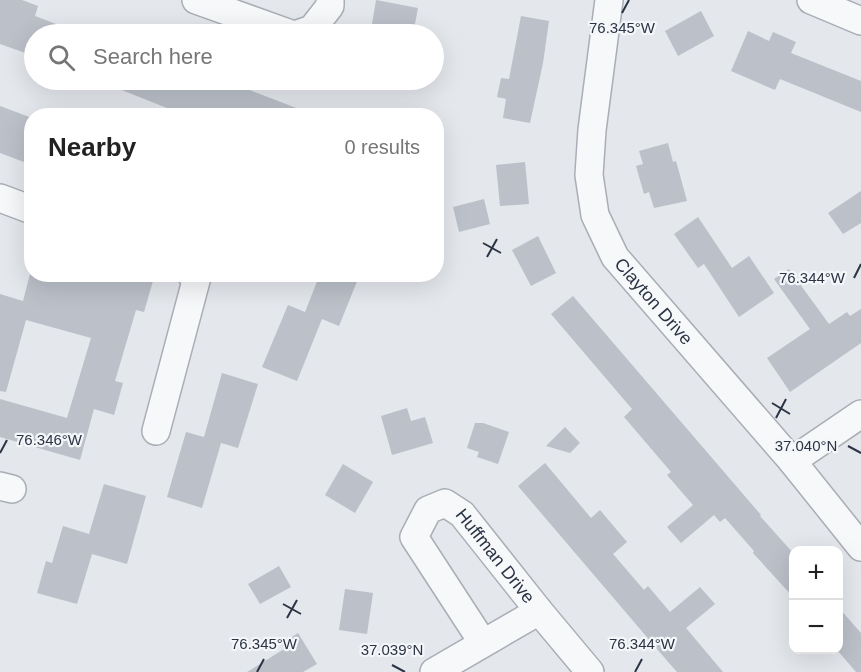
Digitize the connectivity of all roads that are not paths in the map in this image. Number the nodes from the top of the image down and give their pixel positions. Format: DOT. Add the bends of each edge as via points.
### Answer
graph roads {
  1 [pos="196,0"];
  2 [pos="330,0"];
  3 [pos="609,0"];
  4 [pos="811,0"];
  5 [pos="861,21"];
  6 [pos="263,24"];
  7 [pos="316,24"];
  8 [pos="0,198"];
  9 [pos="24,207"];
  10 [pos="196,282"];
  11 [pos="861,414"];
  12 [pos="156,431"];
  13 [pos="792,461"];
  14 [pos="861,547"];
  15 [pos="538,611"];
  16 [pos="483,644"];
  17 [pos="434,672"];
  18 [pos="590,672"];
  1 -- 6 [label="street"];
  2 -- 7 [label="street" via="330,6"];
  3 -- 13 [label="street, Clayton Drive" via="589,175 595,215 615,257"];
  4 -- 5 [label="street"];
  8 -- 9 [label="street"];
  10 -- 12 [label="street"];
  11 -- 13 [label="street"];
  13 -- 14 [label="street, Clayton Drive"];
  15 -- 16 [label="street, Huffman Drive"];
  15 -- 16 [label="street, Huffman Drive" via="462,514 445,503 428,510 414,537"];
  15 -- 18 [label="street, Huffman Drive"];
  16 -- 17 [label="street, Huffman Drive"];
}
